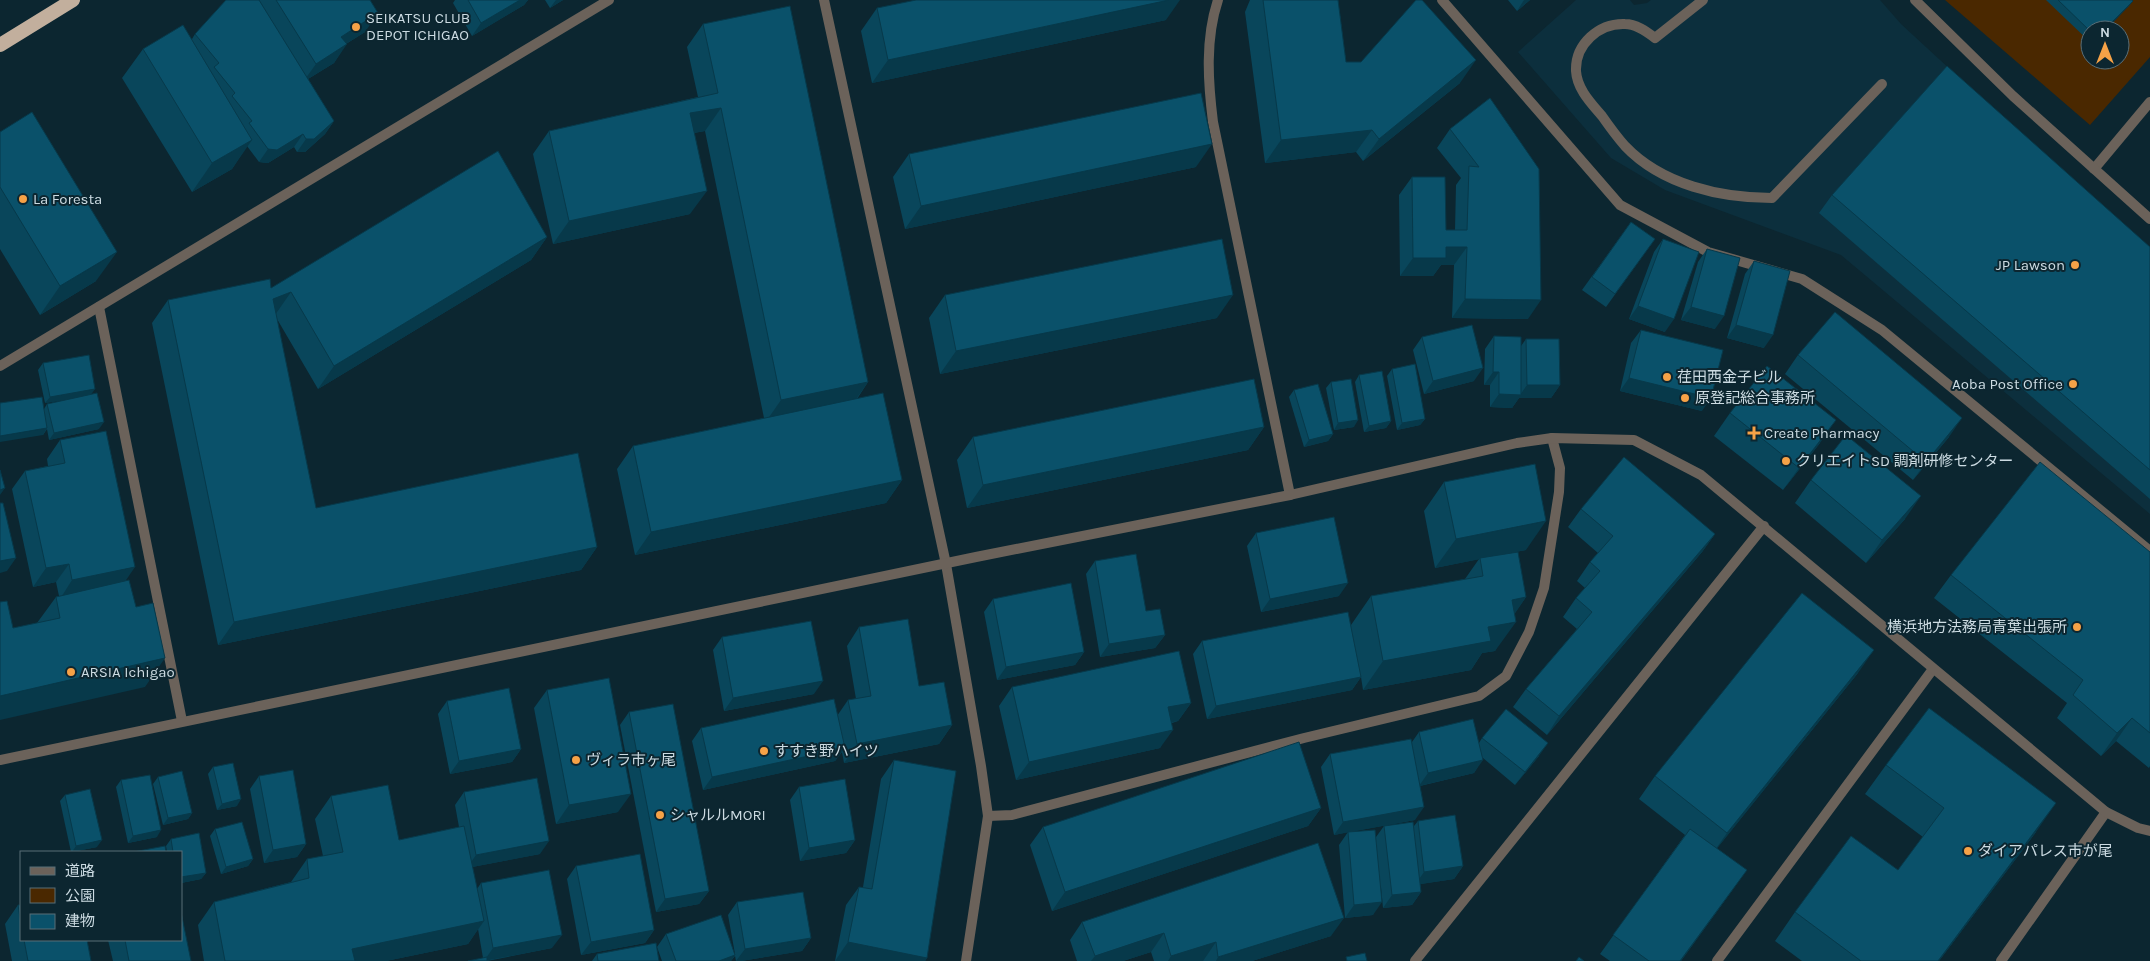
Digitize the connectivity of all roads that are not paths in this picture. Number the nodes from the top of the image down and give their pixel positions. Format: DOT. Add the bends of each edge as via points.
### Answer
graph roads {
  1 [pos="74,0"];
  2 [pos="609,0"];
  3 [pos="824,0"];
  4 [pos="1218,0"];
  5 [pos="1442,0"];
  6 [pos="1702,0"];
  7 [pos="1915,0"];
  8 [pos="0,44"];
  9 [pos="1882,84"];
  10 [pos="2150,102"];
  11 [pos="2094,168"];
  12 [pos="2150,219"];
  13 [pos="98,307"];
  14 [pos="0,366"];
  15 [pos="1552,438"];
  16 [pos="1290,495"];
  17 [pos="1764,526"];
  18 [pos="2150,551"];
  19 [pos="946,564"];
  20 [pos="1934,669"];
  21 [pos="182,721"];
  22 [pos="0,760"];
  23 [pos="2106,812"];
  24 [pos="988,816"];
  25 [pos="2150,831"];
  26 [pos="966,961"];
  27 [pos="1415,961"];
  28 [pos="1717,961"];
  29 [pos="2000,961"];
  1 -- 8 [label="highway"];
  2 -- 13 [label="street"];
  3 -- 19 [label="street"];
  4 -- 16 [label="street" via="1208,77 1213,122"];
  5 -- 18 [label="street" via="1620,205 1708,252 1802,279 1882,330"];
  6 -- 9 [label="street" via="1655,38 1626,23 1609,25 1594,32 1578,56 1576,70 1586,96 1626,147 1676,181 1744,198 1772,198"];
  7 -- 11 [label="street" via="2012,96"];
  10 -- 11 [label="street"];
  11 -- 12 [label="street"];
  13 -- 14 [label="street"];
  13 -- 21 [label="street"];
  15 -- 16 [label="street" via="1517,443"];
  15 -- 17 [label="street" via="1634,440 1701,475"];
  15 -- 24 [label="street" via="1560,468 1559,492 1544,588 1529,632 1506,676 1479,696 1304,738 1012,815"];
  16 -- 19 [label="street"];
  17 -- 20 [label="street"];
  17 -- 27 [label="street"];
  19 -- 21 [label="street"];
  19 -- 24 [label="street"];
  20 -- 23 [label="street"];
  20 -- 28 [label="street"];
  21 -- 22 [label="street"];
  23 -- 25 [label="street"];
  23 -- 29 [label="street"];
  24 -- 26 [label="street"];
}
